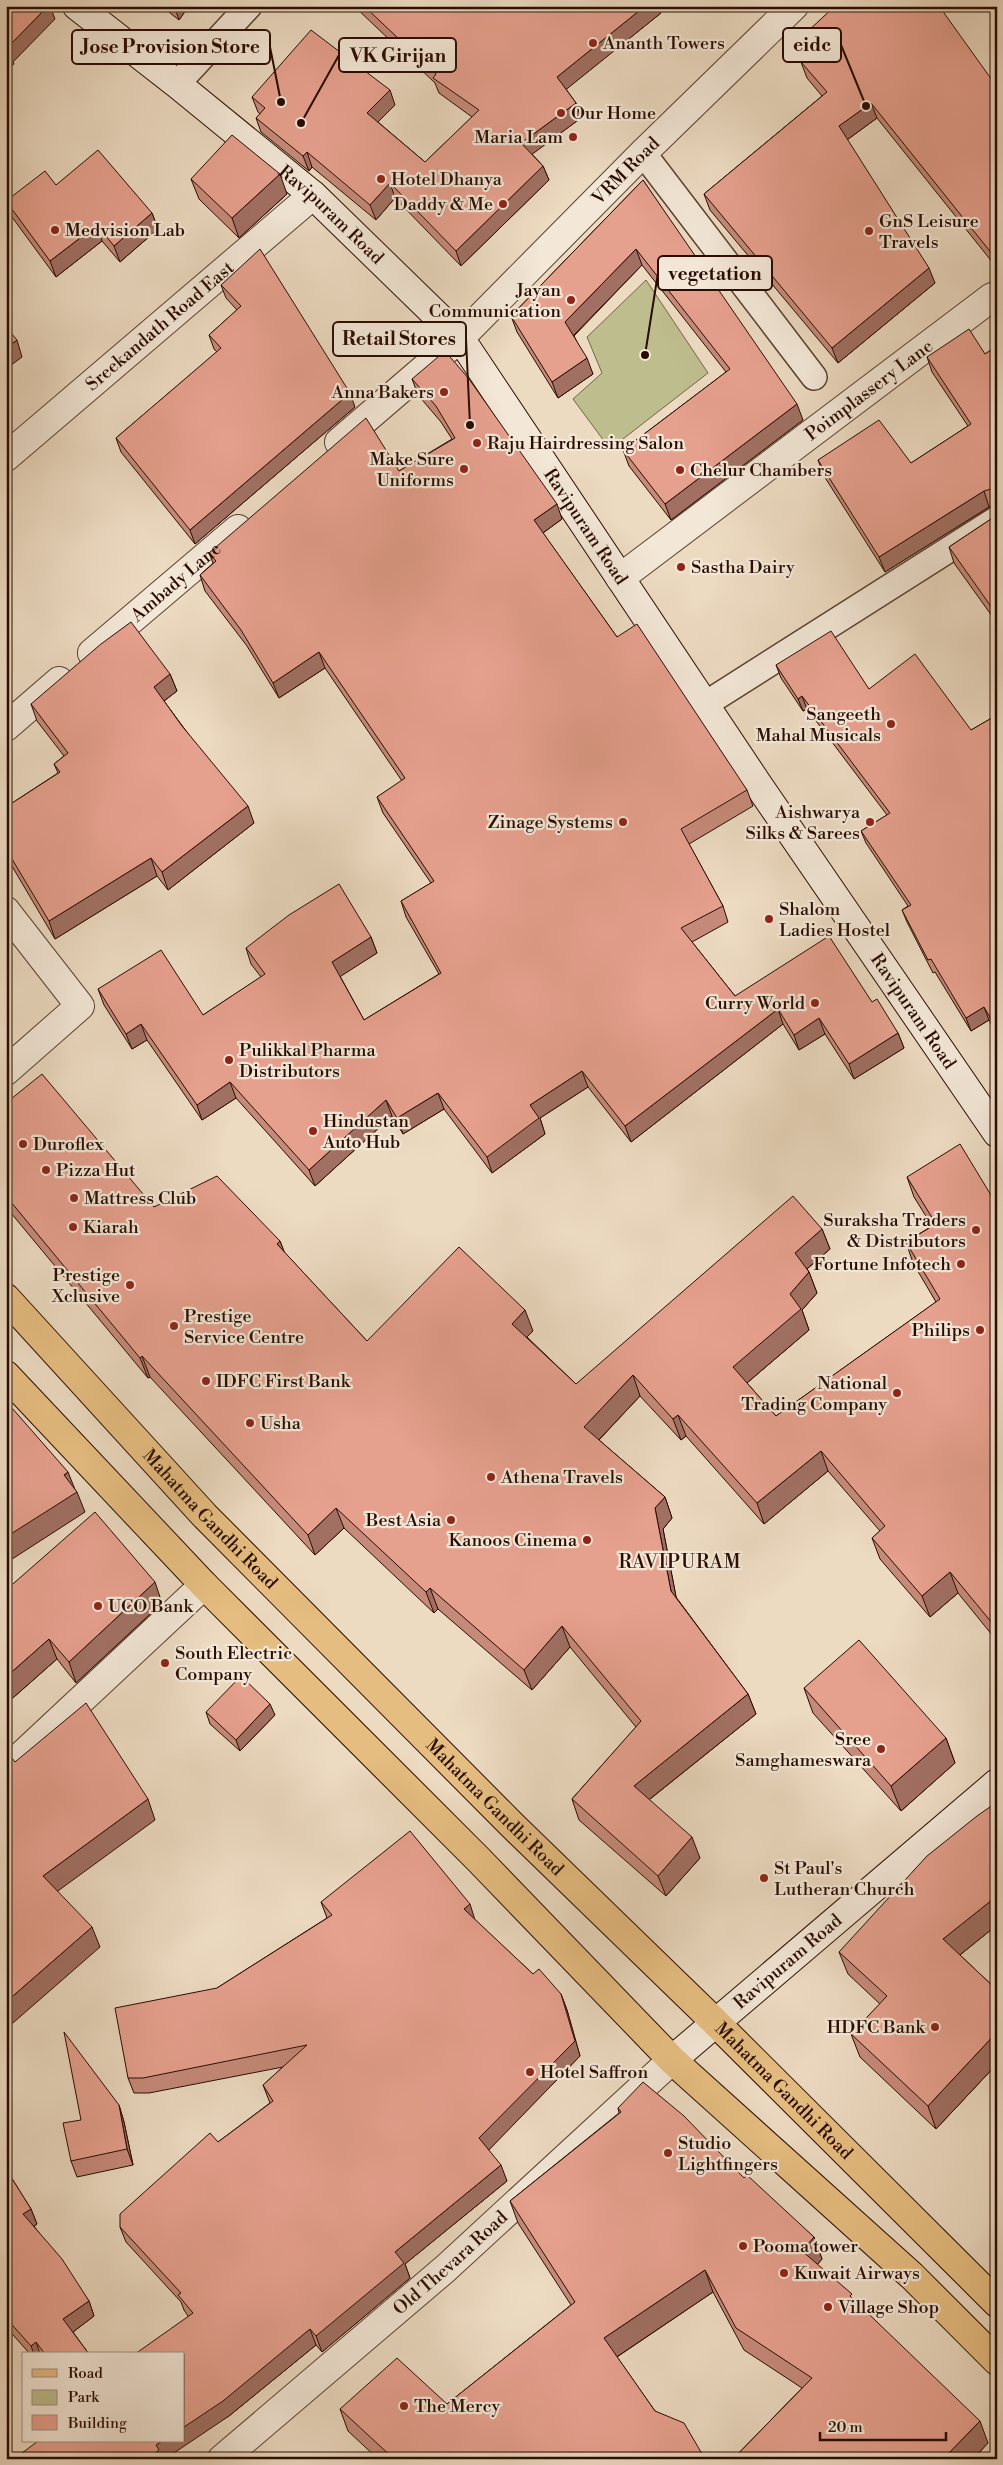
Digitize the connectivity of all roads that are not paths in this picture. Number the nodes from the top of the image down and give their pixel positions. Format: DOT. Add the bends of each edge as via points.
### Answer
graph roads {
  1 [pos="77,6"];
  2 [pos="249,6"];
  3 [pos="794,6"];
  4 [pos="177,84"];
  5 [pos="643,153"];
  6 [pos="313,195"];
  7 [pos="997,303"];
  8 [pos="460,338"];
  9 [pos="814,378"];
  10 [pos="6,457"];
  11 [pos="316,461"];
  12 [pos="256,513"];
  13 [pos="997,519"];
  14 [pos="620,578"];
  15 [pos="704,705"];
  16 [pos="6,727"];
  17 [pos="6,911"];
  18 [pos="6,1071"];
  19 [pos="997,1133"];
  20 [pos="6,1298"];
  21 [pos="6,1375"];
  22 [pos="204,1585"];
  23 [pos="6,1770"];
  24 [pos="997,1783"];
  25 [pos="715,2022"];
  26 [pos="672,2060"];
  27 [pos="997,2303"];
  28 [pos="997,2361"];
  29 [pos="222,2459"];
  1 -- 4 [label="street, Ravipuram Road"];
  2 -- 4 [label="lane"];
  3 -- 5 [label="street, VRM Road"];
  4 -- 6 [label="street, Ravipuram Road"];
  5 -- 8 [label="street, VRM Road"];
  5 -- 9 [label="lane"];
  6 -- 8 [label="street, Ravipuram Road"];
  6 -- 10 [label="street, Sreekandath Road East"];
  7 -- 14 [label="street, Poimplassery Lane" via="992,297"];
  8 -- 11 [label="street"];
  8 -- 14 [label="street, Ravipuram Road"];
  12 -- 16 [label="street, Ambady Lane"];
  13 -- 15 [label="lane"];
  14 -- 15 [label="street, Ravipuram Road"];
  15 -- 19 [label="street, Ravipuram Road"];
  17 -- 18 [label="street" via="80,1006"];
  20 -- 25 [label="main road, Mahatma Gandhi Road" via="205,1516 511,1824"];
  21 -- 22 [label="main road"];
  22 -- 23 [label="street"];
  22 -- 26 [label="main road" via="478,1859"];
  24 -- 25 [label="street, Ravipuram Road"];
  25 -- 26 [label="street, Ravipuram Road"];
  25 -- 27 [label="main road, Mahatma Gandhi Road"];
  26 -- 28 [label="main road" via="912,2276"];
  26 -- 29 [label="street, Old Thevara Road" via="445,2270"];
}
